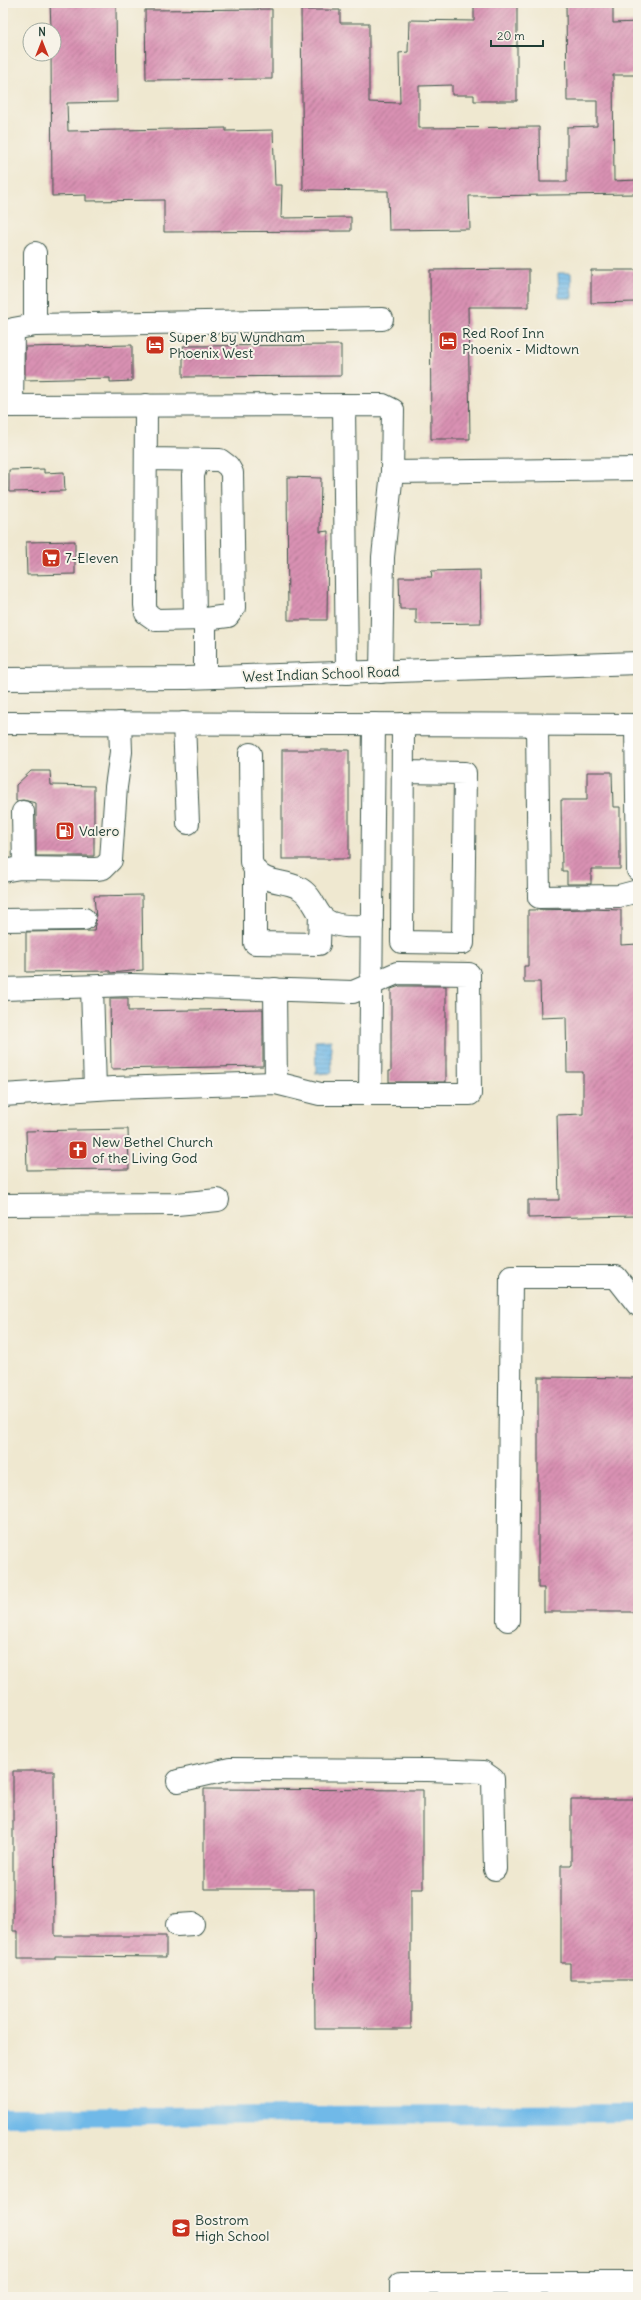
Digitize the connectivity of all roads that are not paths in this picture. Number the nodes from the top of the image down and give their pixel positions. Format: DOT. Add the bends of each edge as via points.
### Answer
graph roads {
  1 [pos="35,253"];
  2 [pos="382,319"];
  3 [pos="35,325"];
  4 [pos="146,405"];
  5 [pos="344,405"];
  6 [pos="7,406"];
  7 [pos="146,459"];
  8 [pos="198,460"];
  9 [pos="638,469"];
  10 [pos="392,472"];
  11 [pos="200,620"];
  12 [pos="638,663"];
  13 [pos="381,672"];
  14 [pos="347,673"];
  15 [pos="205,677"];
  16 [pos="3,679"];
  17 [pos="3,722"];
  18 [pos="120,723"];
  19 [pos="184,723"];
  20 [pos="374,724"];
  21 [pos="403,724"];
  22 [pos="537,725"];
  23 [pos="637,725"];
  24 [pos="250,754"];
  25 [pos="403,772"];
  26 [pos="23,812"];
  27 [pos="188,823"];
  28 [pos="13,870"];
  29 [pos="638,870"];
  30 [pos="255,872"];
  31 [pos="638,891"];
  32 [pos="320,915"];
  33 [pos="84,919"];
  34 [pos="3,920"];
  35 [pos="372,926"];
  36 [pos="372,984"];
  37 [pos="92,987"];
  38 [pos="3,988"];
  39 [pos="275,989"];
  40 [pos="276,1083"];
  41 [pos="95,1090"];
  42 [pos="370,1094"];
  43 [pos="3,1095"];
  44 [pos="218,1200"];
  45 [pos="3,1205"];
  46 [pos="638,1305"];
  47 [pos="508,1620"];
  48 [pos="178,1781"];
  49 [pos="495,1869"];
  50 [pos="638,2283"];
  51 [pos="401,2297"];
  1 -- 3 [label="main road"];
  2 -- 3 [label="main road"];
  3 -- 6 [label="main road" via="13,329"];
  4 -- 5 [label="main road"];
  4 -- 6 [label="main road"];
  4 -- 7 [label="main road"];
  5 -- 10 [label="main road" via="383,405 393,410"];
  5 -- 14 [label="main road"];
  7 -- 8 [label="main road"];
  7 -- 11 [label="main road" via="146,613 156,620"];
  8 -- 11 [label="main road" via="193,475"];
  8 -- 11 [label="main road" via="225,462 232,474 234,608 223,618"];
  9 -- 10 [label="main road"];
  10 -- 13 [label="main road" via="383,557"];
  11 -- 15 [label="main road"];
  12 -- 13 [label="main road, West Indian School Road"];
  13 -- 14 [label="main road, West Indian School Road"];
  14 -- 15 [label="main road, West Indian School Road"];
  15 -- 16 [label="main road, West Indian School Road"];
  17 -- 18 [label="main road"];
  18 -- 19 [label="main road"];
  18 -- 28 [label="main road" via="121,752 111,860 103,868 96,869"];
  19 -- 20 [label="main road"];
  19 -- 27 [label="main road"];
  20 -- 21 [label="main road"];
  20 -- 35 [label="main road"];
  21 -- 22 [label="main road"];
  21 -- 25 [label="main road"];
  22 -- 23 [label="main road"];
  22 -- 31 [label="main road" via="539,897 619,896"];
  23 -- 29 [label="main road"];
  24 -- 30 [label="main road" via="251,862"];
  25 -- 25 [label="main road" via="402,942 463,943 465,773"];
  26 -- 28 [label="main road"];
  30 -- 32 [label="main road" via="266,879 299,888 312,898"];
  30 -- 32 [label="main road" via="255,943 319,944"];
  32 -- 35 [label="main road" via="332,923"];
  33 -- 34 [label="main road"];
  35 -- 36 [label="main road"];
  36 -- 39 [label="main road" via="353,992"];
  36 -- 42 [label="main road"];
  36 -- 42 [label="main road" via="397,973 468,974 470,1094"];
  37 -- 38 [label="main road"];
  37 -- 39 [label="main road" via="132,985"];
  37 -- 41 [label="main road"];
  39 -- 40 [label="main road"];
  40 -- 41 [label="main road"];
  40 -- 42 [label="main road" via="320,1094"];
  41 -- 43 [label="main road"];
  44 -- 45 [label="main road" via="177,1204"];
  46 -- 47 [label="main road" via="616,1277 511,1277"];
  48 -- 49 [label="main road" via="230,1769 483,1772 493,1779"];
  50 -- 51 [label="main road" via="401,2283"];
}
